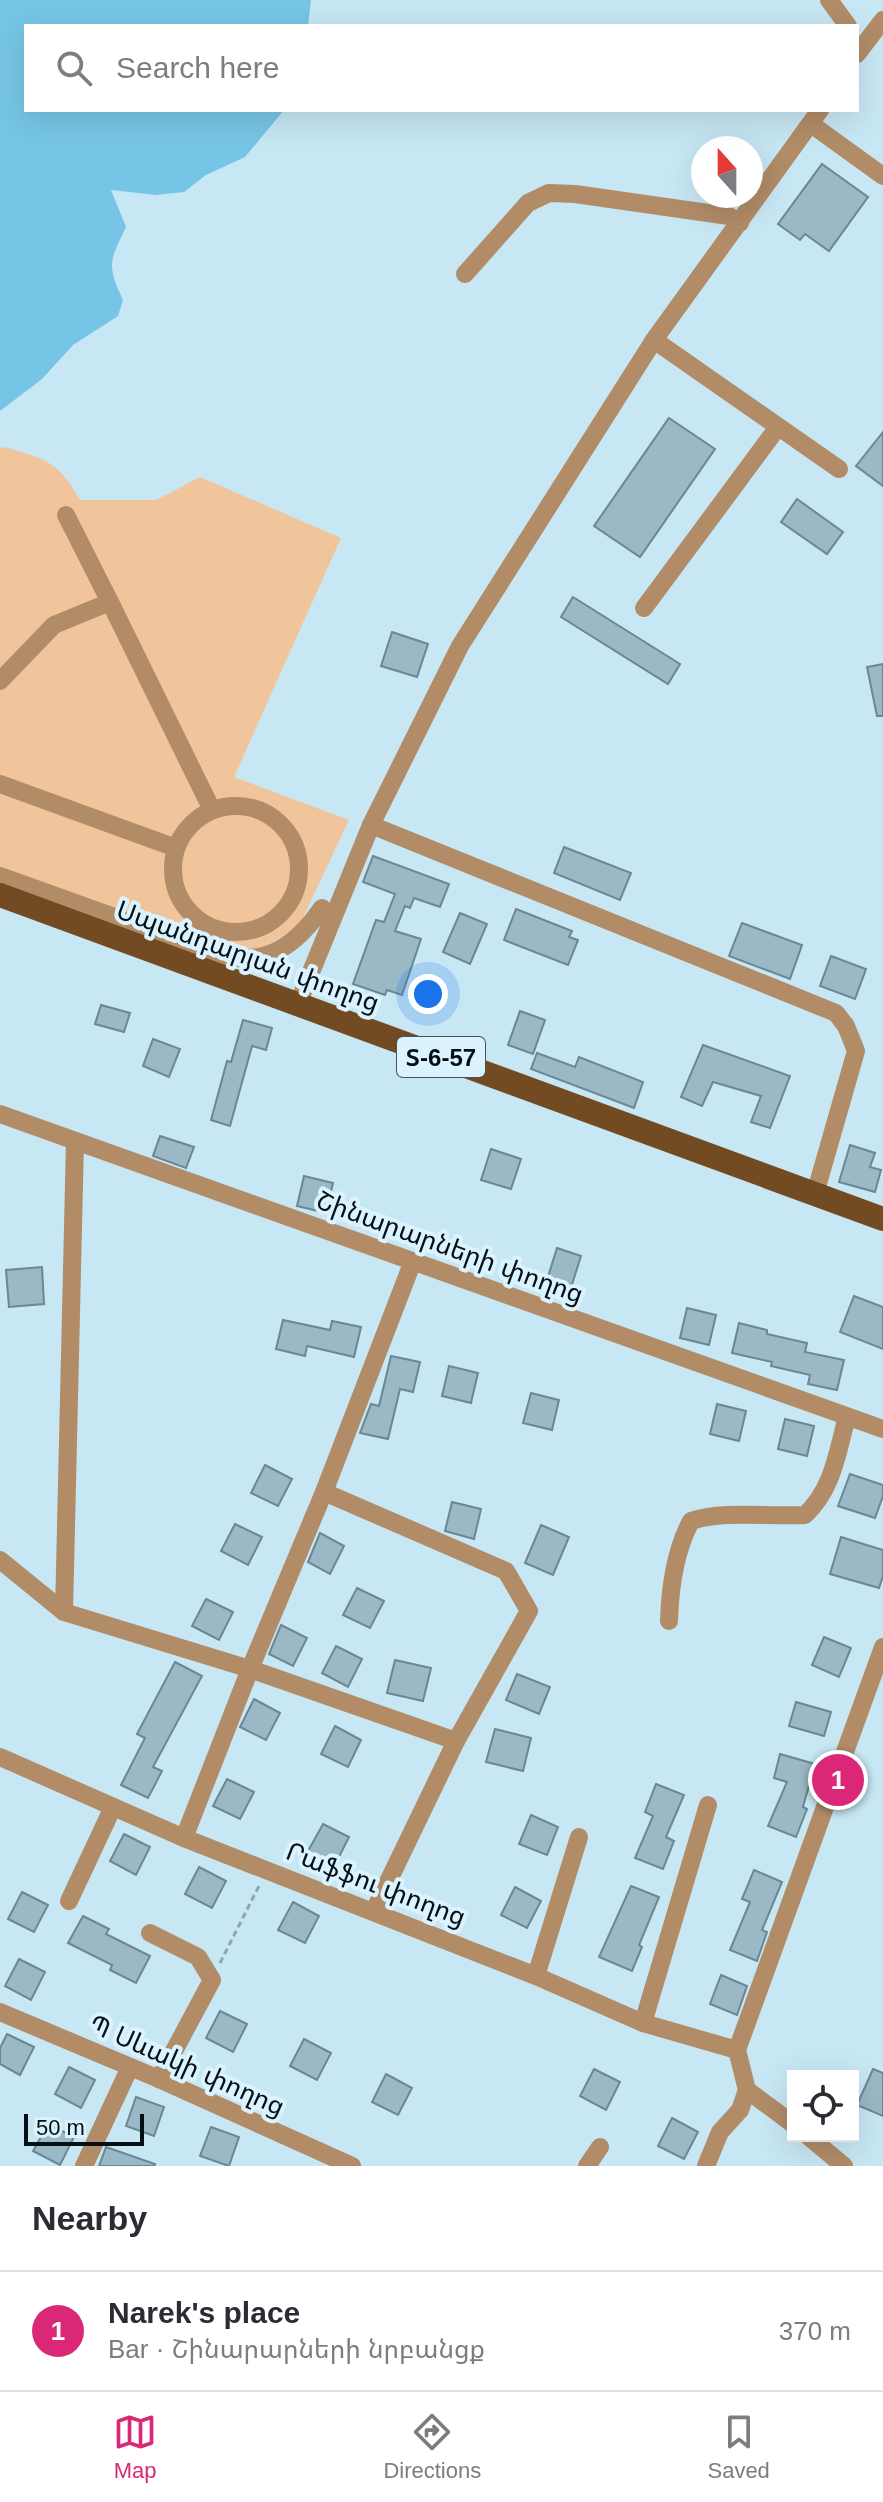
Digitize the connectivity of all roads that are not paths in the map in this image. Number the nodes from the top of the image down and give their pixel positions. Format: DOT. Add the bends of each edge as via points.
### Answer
graph roads {
  1 [pos="829,0"];
  2 [pos="847,24"];
  3 [pos="816,117"];
  4 [pos="883,176"];
  5 [pos="740,223"];
  6 [pos="465,274"];
  7 [pos="654,340"];
  8 [pos="778,427"];
  9 [pos="839,469"];
  10 [pos="66,515"];
  11 [pos="110,602"];
  12 [pos="644,608"];
  13 [pos="0,681"];
  14 [pos="0,784"];
  15 [pos="212,810"];
  16 [pos="371,825"];
  17 [pos="176,848"];
  18 [pos="0,876"];
  19 [pos="0,895"];
  20 [pos="322,908"];
  21 [pos="202,922"];
  22 [pos="191,944"];
  23 [pos="298,1004"];
  24 [pos="0,1114"];
  25 [pos="75,1141"];
  26 [pos="815,1194"];
  27 [pos="883,1219"];
  28 [pos="413,1261"];
  29 [pos="847,1417"];
  30 [pos="883,1429"];
  31 [pos="324,1492"];
  32 [pos="0,1560"];
  33 [pos="64,1612"];
  34 [pos="669,1621"];
  35 [pos="881,1659"];
  36 [pos="250,1669"];
  37 [pos="456,1741"];
  38 [pos="0,1757"];
  39 [pos="708,1805"];
  40 [pos="113,1807"];
  41 [pos="579,1837"];
  42 [pos="184,1838"];
  43 [pos="69,1901"];
  44 [pos="374,1911"];
  45 [pos="150,1933"];
  46 [pos="536,1976"];
  47 [pos="0,2012"];
  48 [pos="643,2023"];
  49 [pos="737,2050"];
  50 [pos="130,2067"];
  51 [pos="159,2079"];
  52 [pos="747,2090"];
  53 [pos="787,2120"];
  54 [pos="815,2142"];
  55 [pos="600,2147"];
  56 [pos="316,2159"];
  57 [pos="84,2166"];
  58 [pos="352,2166"];
  59 [pos="587,2166"];
  60 [pos="706,2166"];
  61 [pos="844,2166"];
  1 -- 2 [label="street"];
  3 -- 4 [label="street"];
  3 -- 5 [label="street"];
  5 -- 6 [label="street" via="729,216 549,193 528,203"];
  5 -- 7 [label="street"];
  7 -- 8 [label="street"];
  7 -- 16 [label="street" via="460,646"];
  8 -- 9 [label="street"];
  8 -- 12 [label="street"];
  10 -- 11 [label="street"];
  11 -- 13 [label="street" via="54,625"];
  11 -- 15 [label="street"];
  14 -- 17 [label="street"];
  15 -- 17 [label="street" via="190,825"];
  15 -- 21 [label="street" via="250,807 261,813 283,826 300,860 294,898 267,926 229,933"];
  16 -- 23 [label="street"];
  16 -- 26 [label="street" via="836,1013 856,1051"];
  17 -- 21 [label="street" via="174,886"];
  18 -- 22 [label="street"];
  19 -- 23 [label="main road, Սպանդարյան փողոց / Տ-6-57"];
  20 -- 22 [label="street" via="306,931 263,956 242,960"];
  21 -- 22 [label="street"];
  23 -- 26 [label="main road, Սպանդարյան փողոց / Տ-6-57"];
  24 -- 25 [label="street, Շինարարների փողոց"];
  25 -- 28 [label="street, Շինարարների փողոց"];
  25 -- 33 [label="street"];
  26 -- 27 [label="main road, Սպանդարյան փողոց / Տ-6-57"];
  28 -- 29 [label="street, Շինարարների փողոց"];
  28 -- 31 [label="street"];
  29 -- 30 [label="street, Շինարարների փողոց"];
  29 -- 34 [label="street" via="828,1485 805,1515 724,1515 691,1521 681,1539"];
  31 -- 36 [label="street"];
  31 -- 37 [label="street" via="506,1571 529,1611"];
  32 -- 33 [label="street"];
  33 -- 36 [label="street"];
  35 -- 49 [label="street"];
  36 -- 37 [label="street"];
  36 -- 42 [label="street"];
  37 -- 44 [label="street"];
  38 -- 40 [label="street, Րաֆֆու փողոց"];
  39 -- 48 [label="street"];
  40 -- 42 [label="street, Րաֆֆու փողոց"];
  40 -- 43 [label="street"];
  41 -- 46 [label="street"];
  42 -- 44 [label="street, Րաֆֆու փողոց"];
  44 -- 46 [label="street, Րաֆֆու փողոց"];
  45 -- 51 [label="street" via="198,1957 212,1980"];
  46 -- 48 [label="street, Րաֆֆու փողոց"];
  47 -- 50 [label="street, Պ Սևակի փողոց"];
  48 -- 49 [label="street, Րաֆֆու փողոց"];
  49 -- 52 [label="street"];
  50 -- 51 [label="street, Պ Սևակի փողոց"];
  50 -- 57 [label="street"];
  51 -- 56 [label="street, Պ Սևակի փողոց"];
  52 -- 53 [label="street"];
  52 -- 60 [label="street"];
  54 -- 61 [label="street"];
  55 -- 59 [label="street"];
  56 -- 58 [label="street, Պ Սևակի փողոց"];
}
